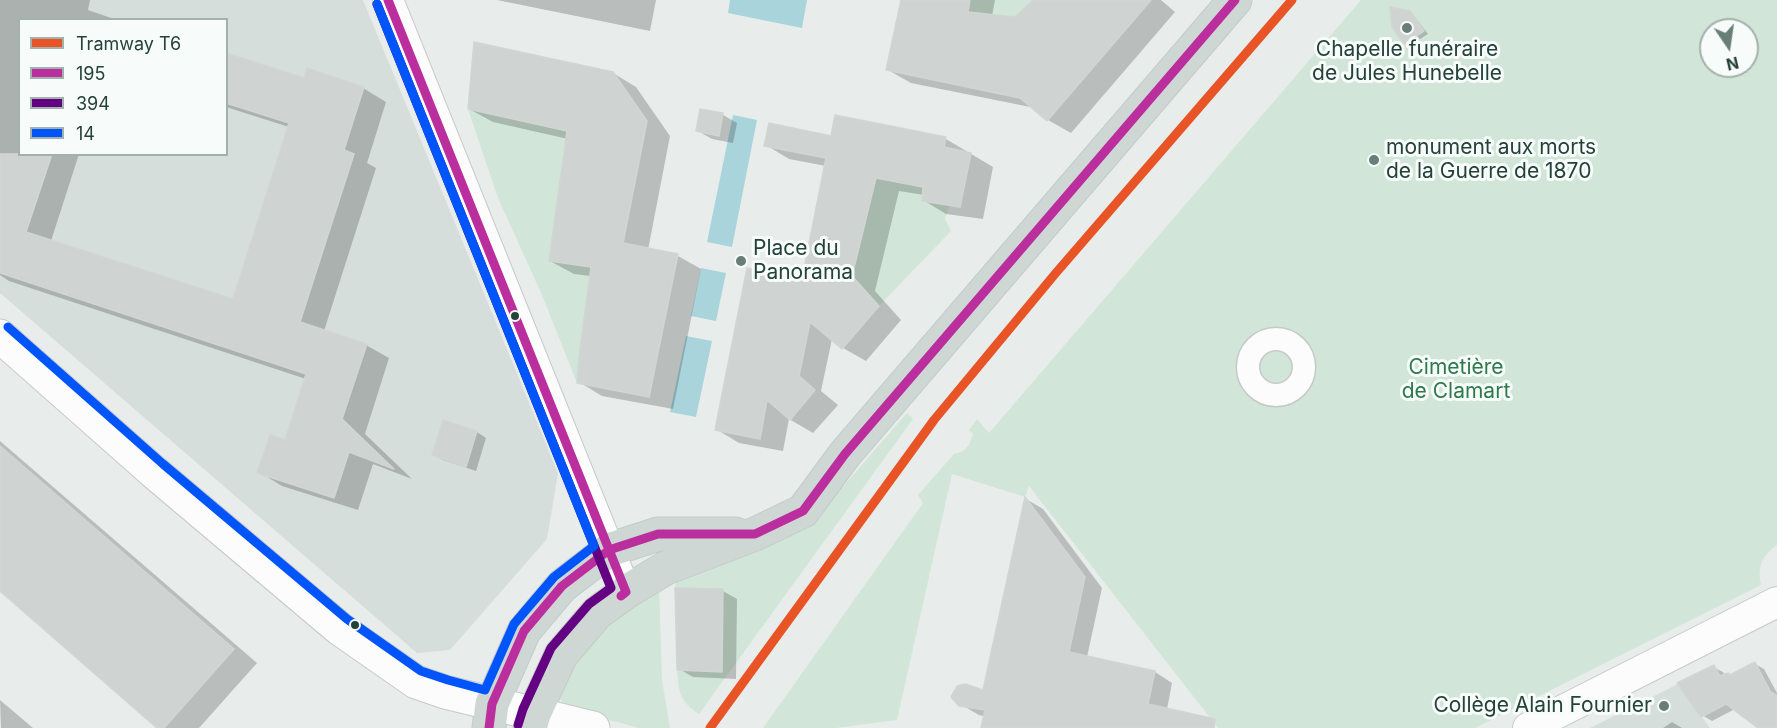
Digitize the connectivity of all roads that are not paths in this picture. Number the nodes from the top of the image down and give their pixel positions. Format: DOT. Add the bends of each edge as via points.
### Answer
graph roads {
  1 [pos="388,0"];
  2 [pos="1235,0"];
  3 [pos="0,336"];
  4 [pos="755,534"];
  5 [pos="609,550"];
  6 [pos="626,592"];
  7 [pos="1777,602"];
  8 [pos="491,716"];
  9 [pos="532,721"];
  10 [pos="593,728"];
  11 [pos="1528,728"];
  1 -- 5 [label="street"];
  2 -- 4 [label="main road" via="845,454 802,511"];
  3 -- 8 [label="street" via="340,629 416,682"];
  4 -- 5 [label="main road" via="658,534"];
  4 -- 6 [label="main road" via="666,568"];
  5 -- 6 [label="street"];
  5 -- 8 [label="main road" via="562,586 524,631"];
  6 -- 9 [label="main road" via="597,613 561,655"];
  7 -- 11 [label="street"];
  8 -- 9 [label="street"];
  9 -- 10 [label="street"];
}
